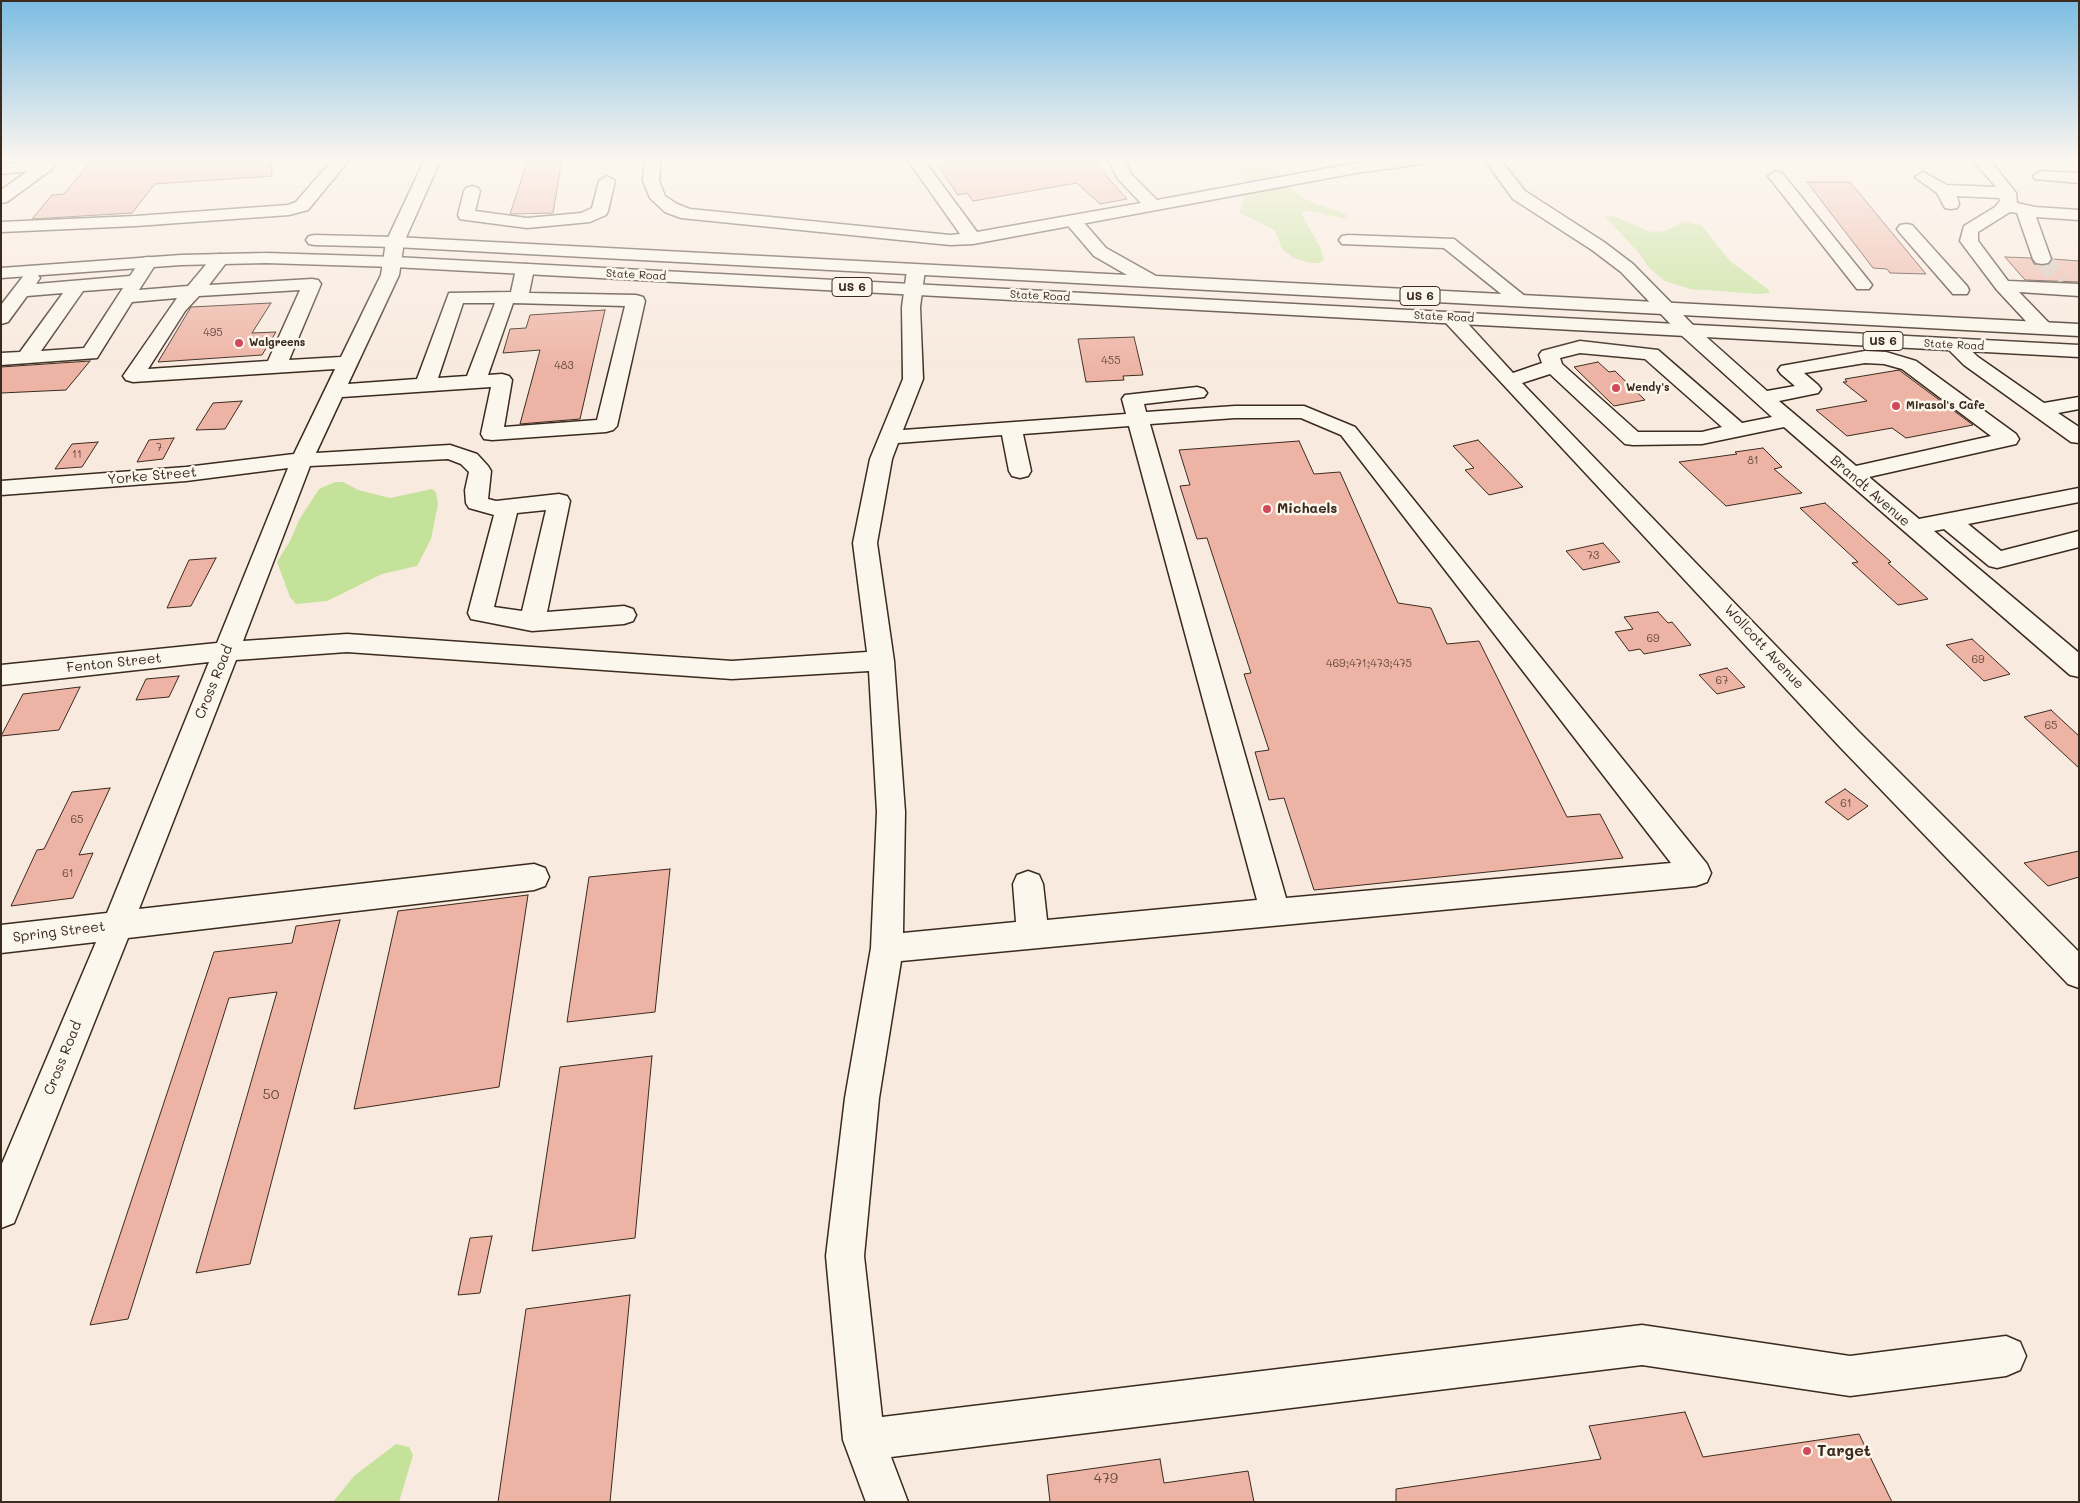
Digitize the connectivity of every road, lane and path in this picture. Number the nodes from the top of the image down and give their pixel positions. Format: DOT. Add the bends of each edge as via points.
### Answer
graph roads {
  1 [pos="404,229"];
  2 [pos="839,229"];
  3 [pos="966,229"];
  4 [pos="1028,229"];
  5 [pos="1080,229"];
  6 [pos="1571,229"];
  7 [pos="1818,229"];
  8 [pos="1906,229"];
  9 [pos="1972,229"];
  10 [pos="2032,229"];
  11 [pos="973,239"];
  12 [pos="298,240"];
  13 [pos="1348,240"];
  14 [pos="394,252"];
  15 [pos="220,259"];
  16 [pos="2042,259"];
  17 [pos="148,262"];
  18 [pos="1938,265"];
  19 [pos="1973,267"];
  20 [pos="525,269"];
  21 [pos="36,270"];
  22 [pos="1,273"];
  23 [pos="914,280"];
  24 [pos="1152,282"];
  25 [pos="1863,285"];
  26 [pos="77,286"];
  27 [pos="2003,286"];
  28 [pos="2070,287"];
  29 [pos="131,289"];
  30 [pos="1960,290"];
  31 [pos="194,291"];
  32 [pos="21,292"];
  33 [pos="512,298"];
  34 [pos="1522,302"];
  35 [pos="1668,309"];
  36 [pos="1,318"];
  37 [pos="1452,318"];
  38 [pos="2043,328"];
  39 [pos="1687,330"];
  40 [pos="2079,330"];
  41 [pos="1954,345"];
  42 [pos="2079,351"];
  43 [pos="26,358"];
  44 [pos="1,359"];
  45 [pos="348,362"];
  46 [pos="1553,366"];
  47 [pos="276,367"];
  48 [pos="475,382"];
  49 [pos="1509,382"];
  50 [pos="425,385"];
  51 [pos="334,391"];
  52 [pos="1197,394"];
  53 [pos="1763,398"];
  54 [pos="2079,403"];
  55 [pos="2040,410"];
  56 [pos="1138,419"];
  57 [pos="1787,420"];
  58 [pos="1011,428"];
  59 [pos="1737,430"];
  60 [pos="889,437"];
  61 [pos="2079,437"];
  62 [pos="302,460"];
  63 [pos="1020,471"];
  64 [pos="1850,474"];
  65 [pos="1,488"];
  66 [pos="2079,495"];
  67 [pos="2051,500"];
  68 [pos="506,507"];
  69 [pos="1949,521"];
  70 [pos="2079,522"];
  71 [pos="1913,528"];
  72 [pos="2079,539"];
  73 [pos="624,615"];
  74 [pos="532,622"];
  75 [pos="226,651"];
  76 [pos="881,661"];
  77 [pos="2079,668"];
  78 [pos="1,675"];
  79 [pos="534,877"];
  80 [pos="1028,884"];
  81 [pos="1275,912"];
  82 [pos="118,925"];
  83 [pos="1033,934"];
  84 [pos="1,939"];
  85 [pos="887,948"];
  86 [pos="2079,974"];
  87 [pos="1,1210"];
  88 [pos="2006,1356"];
  89 [pos="864,1440"];
  90 [pos="887,1502"];
  1 -- 14 [label="street, Cross Road"];
  2 -- 11 [label="street" via="938,239"];
  3 -- 11 [label="street"];
  4 -- 11 [label="street"];
  5 -- 24 [label="street" via="1100,252"];
  6 -- 35 [label="street, Brandt Avenue" via="1614,257"];
  7 -- 25 [label="street"];
  8 -- 18 [label="street"];
  9 -- 19 [label="street" via="1968,233"];
  10 -- 16 [label="street"];
  12 -- 14 [label="street, State Road / US 6"];
  13 -- 34 [label="street" via="1448,243"];
  14 -- 15 [label="street, State Road / US 6"];
  14 -- 20 [label="street, State Road / US 6"];
  14 -- 23 [label="street, State Road / US 6"];
  14 -- 45 [label="street, Cross Road" via="390,275"];
  15 -- 17 [label="street, State Road / US 6"];
  15 -- 31 [label="street"];
  17 -- 21 [label="street, State Road / US 6"];
  17 -- 29 [label="street"];
  18 -- 19 [label="street"];
  18 -- 30 [label="street"];
  19 -- 27 [label="street"];
  20 -- 23 [label="street, State Road / US 6"];
  20 -- 33 [label="street"];
  21 -- 22 [label="street, State Road / US 6"];
  21 -- 32 [label="street"];
  23 -- 24 [label="street, State Road / US 6"];
  23 -- 37 [label="street, State Road / US 6"];
  23 -- 60 [label="street" via="913,378"];
  24 -- 34 [label="street, State Road / US 6"];
  26 -- 29 [label="street"];
  26 -- 32 [label="street"];
  26 -- 43 [label="street"];
  27 -- 28 [label="street"];
  27 -- 38 [label="street"];
  29 -- 31 [label="street"];
  29 -- 43 [label="street" via="90,354"];
  31 -- 47 [label="street" via="312,284"];
  31 -- 47 [label="street" via="178,308 133,376"];
  32 -- 36 [label="street"];
  33 -- 48 [label="street"];
  33 -- 48 [label="street" via="636,301 606,426 492,434 502,380"];
  33 -- 50 [label="street" via="456,297"];
  34 -- 35 [label="street, State Road / US 6"];
  35 -- 38 [label="street, State Road / US 6"];
  35 -- 39 [label="street, Brandt Avenue"];
  37 -- 39 [label="street, State Road / US 6"];
  37 -- 49 [label="street, Wollcott Avenue"];
  38 -- 40 [label="street, State Road / US 6"];
  39 -- 41 [label="street, State Road / US 6"];
  39 -- 53 [label="street, Brandt Avenue"];
  41 -- 42 [label="street, State Road / US 6"];
  41 -- 55 [label="street" via="1971,362"];
  43 -- 44 [label="street"];
  45 -- 47 [label="street"];
  45 -- 51 [label="street, Cross Road"];
  46 -- 49 [label="street"];
  46 -- 59 [label="street" via="1633,439 1702,438"];
  46 -- 59 [label="street" via="1549,355 1580,347 1651,354"];
  48 -- 50 [label="street"];
  49 -- 86 [label="street, Wollcott Avenue" via="1849,739"];
  50 -- 51 [label="street"];
  51 -- 62 [label="street, Cross Road"];
  52 -- 56 [label="street" via="1132,399"];
  53 -- 57 [label="street, Brandt Avenue"];
  53 -- 64 [label="street" via="1811,389 1788,370 1865,357 1886,358 1908,364 2008,439"];
  54 -- 55 [label="street"];
  55 -- 61 [label="street"];
  56 -- 58 [label="street"];
  56 -- 81 [label="street"];
  56 -- 81 [label="street" via="1235,412 1304,412 1348,431 1696,873"];
  57 -- 59 [label="street"];
  57 -- 64 [label="street, Brandt Avenue"];
  58 -- 60 [label="street"];
  58 -- 63 [label="street"];
  60 -- 76 [label="street" via="881,459 865,543"];
  62 -- 65 [label="street, Yorke Street" via="186,474"];
  62 -- 68 [label="street, Yorke Street" via="450,452 469,459 480,471 477,503"];
  62 -- 75 [label="street, Cross Road"];
  64 -- 71 [label="street, Brandt Avenue"];
  66 -- 67 [label="street"];
  67 -- 69 [label="street"];
  67 -- 70 [label="street"];
  68 -- 74 [label="street" via="480,613"];
  68 -- 74 [label="street" via="559,501"];
  69 -- 71 [label="street"];
  69 -- 72 [label="street" via="1997,560"];
  71 -- 77 [label="street, Brandt Avenue"];
  73 -- 74 [label="street"];
  75 -- 76 [label="street, Fenton Street" via="347,643 732,670"];
  75 -- 78 [label="street, Fenton Street"];
  75 -- 82 [label="street, Cross Road"];
  76 -- 85 [label="street" via="891,812"];
  79 -- 82 [label="street, Spring Street"];
  80 -- 83 [label="street"];
  81 -- 83 [label="street"];
  82 -- 84 [label="street, Spring Street"];
  82 -- 87 [label="street, Cross Road"];
  83 -- 85 [label="street"];
  85 -- 89 [label="street" via="862,1098 845,1256"];
  88 -- 89 [label="street" via="1850,1376 1642,1345"];
  89 -- 90 [label="street"];
}
